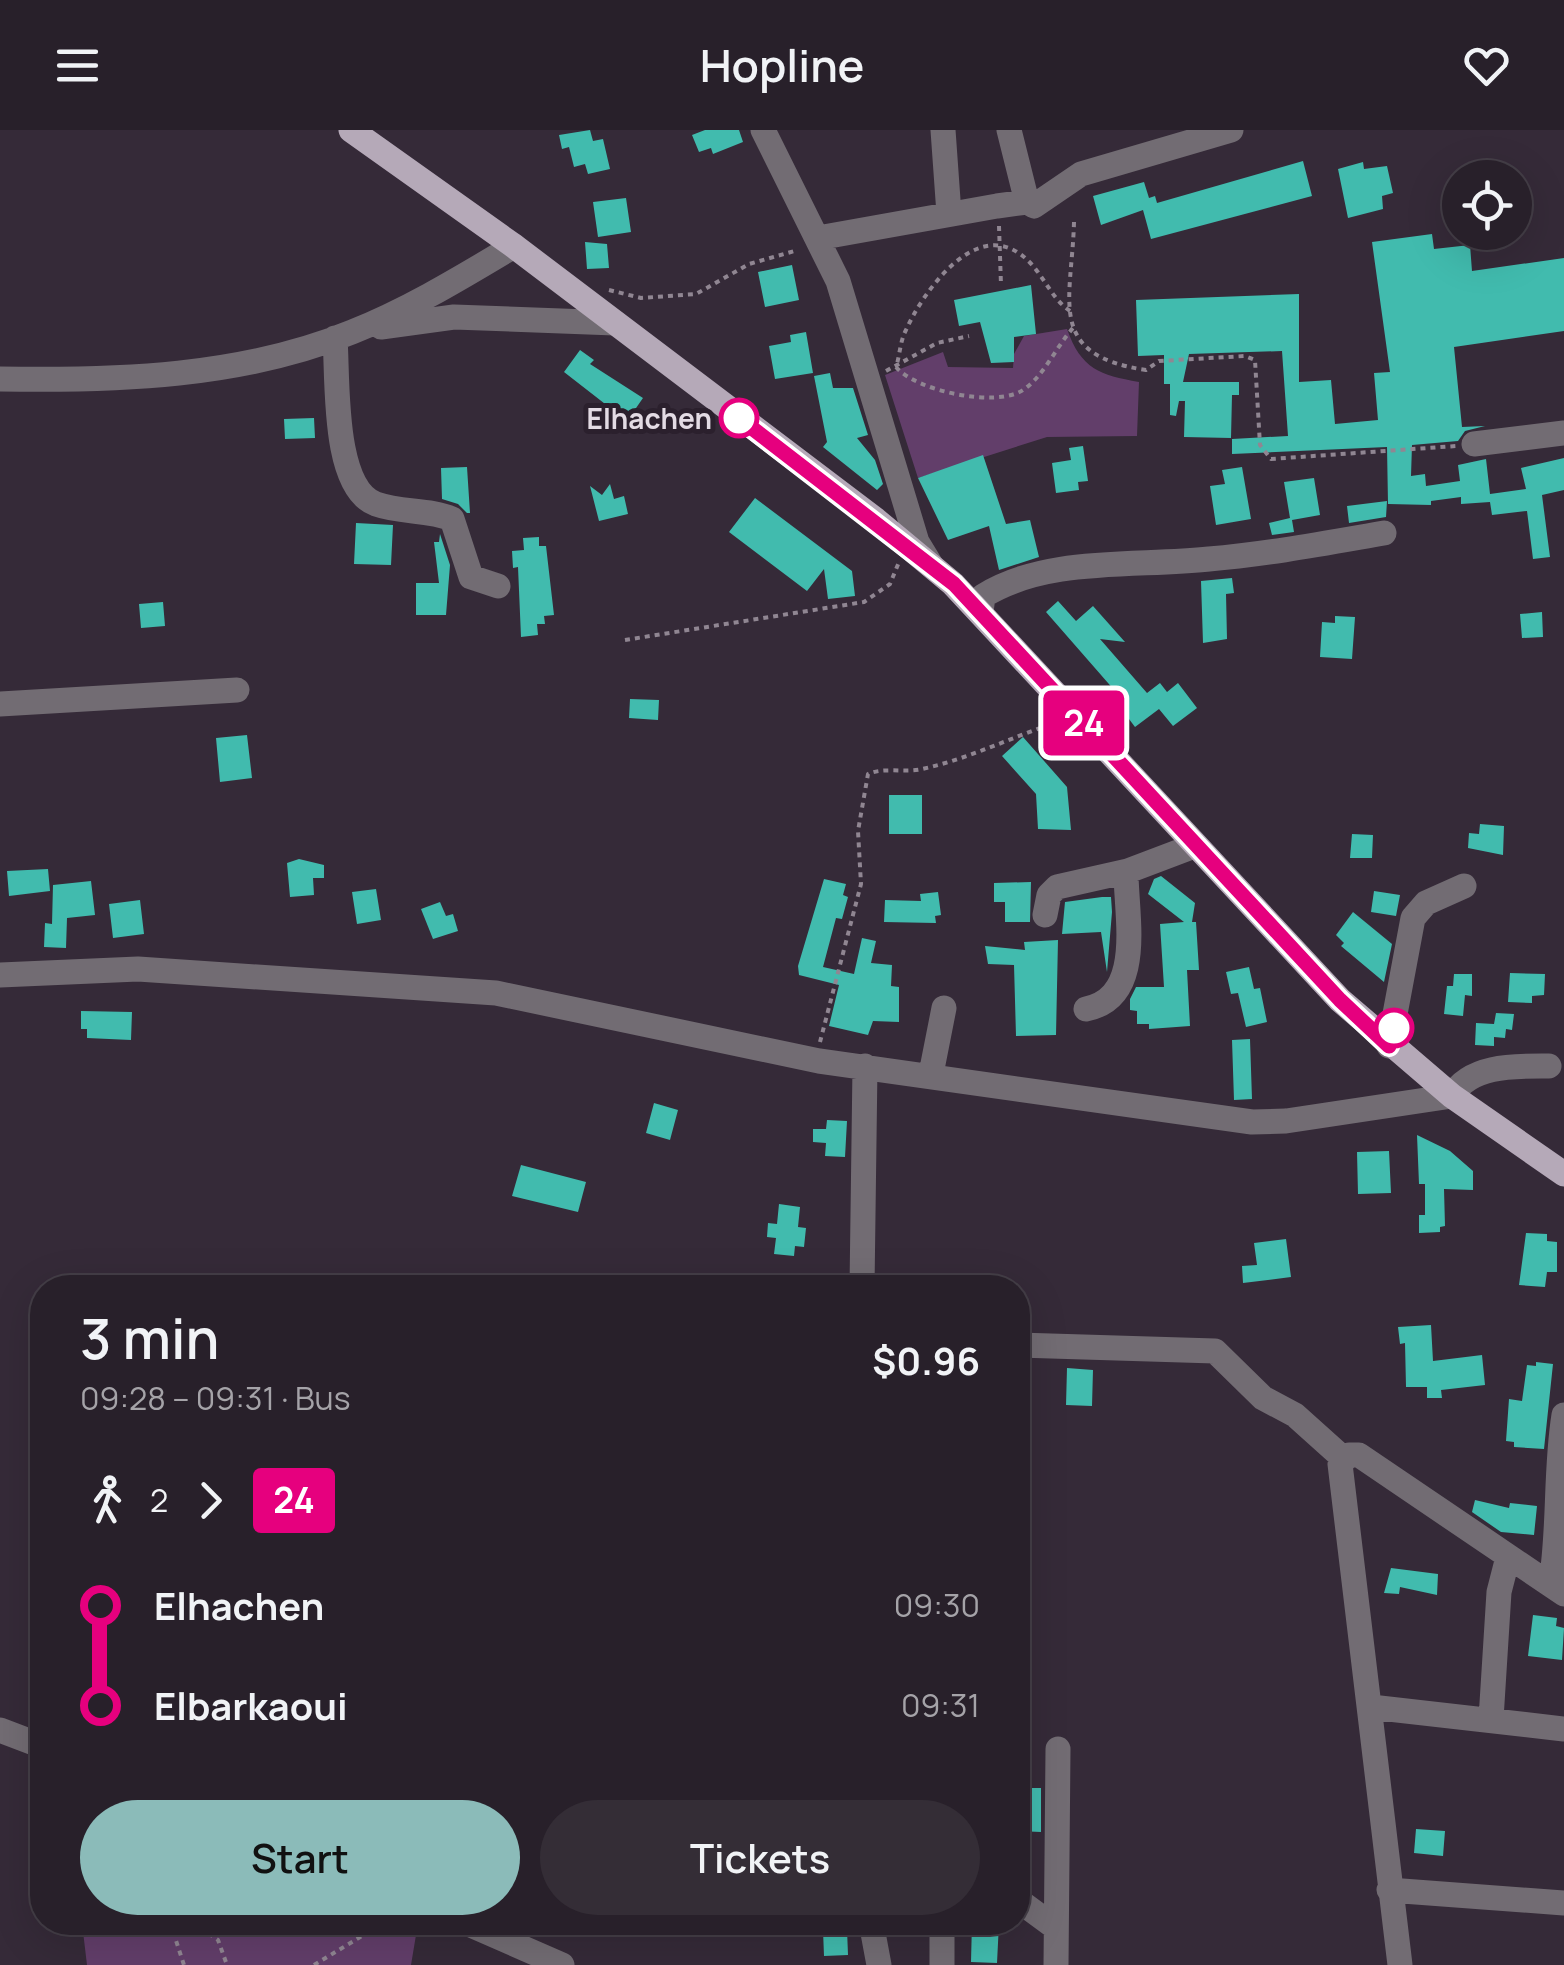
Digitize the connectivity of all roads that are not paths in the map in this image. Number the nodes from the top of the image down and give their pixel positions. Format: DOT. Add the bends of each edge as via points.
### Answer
graph roads {
  1 [pos="351,130"];
  2 [pos="763,130"];
  3 [pos="943,130"];
  4 [pos="1009,130"];
  5 [pos="1230,130"];
  6 [pos="1026,202"];
  7 [pos="949,214"];
  8 [pos="820,242"];
  9 [pos="514,246"];
  10 [pos="615,324"];
  11 [pos="345,335"];
  12 [pos="0,379"];
  13 [pos="1564,434"];
  14 [pos="1474,444"];
  15 [pos="1384,533"];
  16 [pos="931,565"];
  17 [pos="498,586"];
  18 [pos="981,612"];
  19 [pos="237,690"];
  20 [pos="0,704"];
  21 [pos="1194,846"];
  22 [pos="1126,872"];
  23 [pos="1464,886"];
  24 [pos="1045,916"];
  25 [pos="0,975"];
  26 [pos="944,1008"];
  27 [pos="1086,1009"];
  28 [pos="1389,1046"];
  29 [pos="865,1066"];
  30 [pos="1550,1066"];
  31 [pos="932,1074"];
  32 [pos="1452,1096"];
  33 [pos="1564,1174"];
  34 [pos="862,1275"];
  35 [pos="1030,1344"];
  36 [pos="1564,1415"];
  37 [pos="1344,1459"];
  38 [pos="1508,1557"];
  39 [pos="1558,1589"];
  40 [pos="1371,1707"];
  41 [pos="1491,1719"];
  42 [pos="1564,1729"];
  43 [pos="0,1730"];
  44 [pos="30,1741"];
  45 [pos="1058,1749"];
  46 [pos="1389,1890"];
  47 [pos="1564,1903"];
  48 [pos="1030,1909"];
  49 [pos="1056,1928"];
  50 [pos="514,1935"];
  51 [pos="873,1935"];
  52 [pos="942,1935"];
  53 [pos="562,1965"];
  54 [pos="879,1965"];
  55 [pos="942,1965"];
  56 [pos="1056,1965"];
  57 [pos="1400,1965"];
  1 -- 9 [label="main road"];
  2 -- 8 [label="street"];
  3 -- 7 [label="street"];
  4 -- 6 [label="street"];
  5 -- 6 [label="street" via="1091,170 1034,206"];
  6 -- 7 [label="street"];
  7 -- 8 [label="street"];
  8 -- 16 [label="street" via="917,542"];
  9 -- 10 [label="main road"];
  9 -- 11 [label="street"];
  10 -- 11 [label="street" via="454,317"];
  10 -- 16 [label="main road"];
  11 -- 12 [label="street" via="207,370"];
  11 -- 17 [label="street" via="345,456 358,491 377,504 452,519 471,577"];
  13 -- 14 [label="street"];
  15 -- 18 [label="street" via="1207,560 1046,572 991,590"];
  16 -- 18 [label="main road"];
  18 -- 21 [label="main road"];
  19 -- 20 [label="street"];
  21 -- 22 [label="street"];
  21 -- 28 [label="main road"];
  22 -- 24 [label="street" via="1057,887 1048,895"];
  22 -- 27 [label="street" via="1124,981 1108,1002"];
  23 -- 28 [label="street" via="1426,903 1412,918"];
  25 -- 29 [label="street" via="138,969 496,993"];
  26 -- 31 [label="street"];
  28 -- 32 [label="main road"];
  29 -- 31 [label="street"];
  29 -- 34 [label="street"];
  30 -- 32 [label="street" via="1484,1072 1458,1085"];
  31 -- 32 [label="street" via="1252,1122"];
  32 -- 33 [label="main road"];
  35 -- 37 [label="street" via="1215,1352"];
  36 -- 39 [label="street" via="1556,1467"];
  37 -- 38 [label="street" via="1359,1455"];
  37 -- 40 [label="street" via="1339,1482"];
  38 -- 39 [label="street"];
  38 -- 41 [label="street" via="1499,1592"];
  40 -- 41 [label="street"];
  40 -- 46 [label="street"];
  41 -- 42 [label="street"];
  43 -- 44 [label="street"];
  45 -- 49 [label="street"];
  46 -- 47 [label="street"];
  46 -- 57 [label="street"];
  48 -- 49 [label="street"];
  49 -- 56 [label="street"];
  50 -- 53 [label="street"];
  51 -- 54 [label="street"];
  52 -- 55 [label="street"];
}
